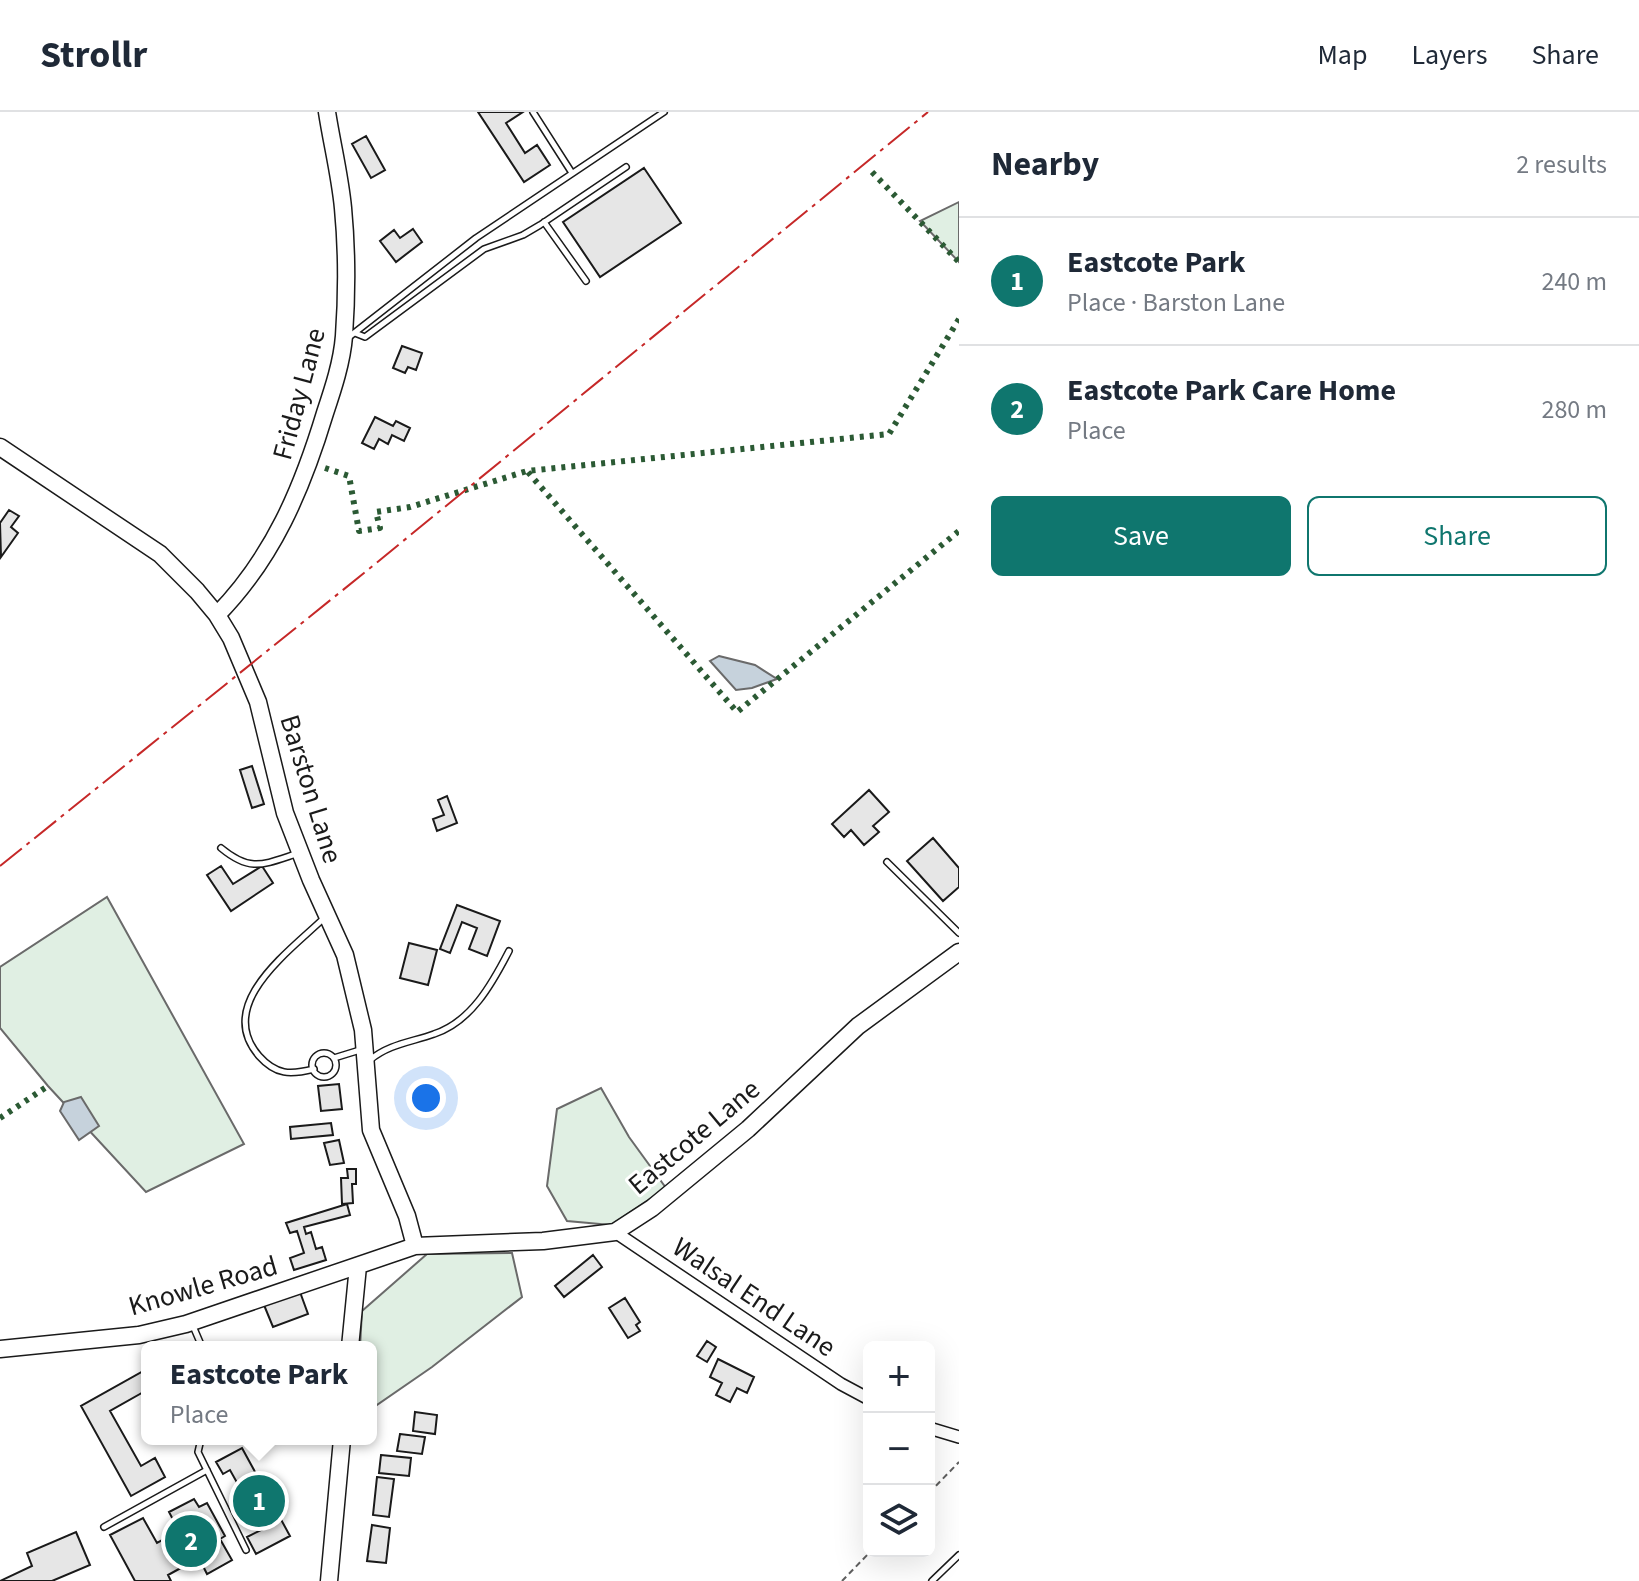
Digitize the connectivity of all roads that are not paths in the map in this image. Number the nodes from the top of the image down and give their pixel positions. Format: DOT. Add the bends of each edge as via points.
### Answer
graph roads {
  1 [pos="327,112"];
  2 [pos="533,112"];
  3 [pos="662,113"];
  4 [pos="626,167"];
  5 [pos="572,173"];
  6 [pos="544,222"];
  7 [pos="586,281"];
  8 [pos="349,337"];
  9 [pos="0,447"];
  10 [pos="217,615"];
  11 [pos="221,848"];
  12 [pos="300,853"];
  13 [pos="887,862"];
  14 [pos="328,915"];
  15 [pos="959,933"];
  16 [pos="509,951"];
  17 [pos="959,952"];
  18 [pos="366,1056"];
  19 [pos="334,1058"];
  20 [pos="314,1069"];
  21 [pos="615,1232"];
  22 [pos="415,1246"];
  23 [pos="358,1266"];
  24 [pos="191,1322"];
  25 [pos="199,1341"];
  26 [pos="351,1341"];
  27 [pos="0,1349"];
  28 [pos="863,1396"];
  29 [pos="935,1430"];
  30 [pos="959,1437"];
  31 [pos="200,1445"];
  32 [pos="341,1445"];
  33 [pos="207,1470"];
  34 [pos="104,1527"];
  35 [pos="246,1550"];
  36 [pos="959,1555"];
  37 [pos="329,1581"];
  38 [pos="932,1581"];
  1 -- 8 [label="street, Friday Lane" via="343,207"];
  2 -- 5 [label="lane"];
  3 -- 5 [label="lane"];
  4 -- 6 [label="lane"];
  5 -- 8 [label="lane" via="476,238"];
  6 -- 7 [label="lane"];
  6 -- 8 [label="lane" via="484,249 365,337"];
  8 -- 10 [label="street, Friday Lane" via="307,471 282,527 254,574"];
  9 -- 10 [label="street, Barston Lane" via="160,554"];
  10 -- 12 [label="street, Barston Lane" via="258,702"];
  11 -- 12 [label="lane" via="248,864"];
  12 -- 14 [label="street, Barston Lane"];
  13 -- 15 [label="lane"];
  14 -- 18 [label="street, Barston Lane" via="345,955"];
  14 -- 20 [label="lane" via="266,974 247,1006 244,1023 246,1038 278,1072"];
  16 -- 18 [label="lane" via="487,990 462,1018 437,1034"];
  17 -- 21 [label="street, Eastcote Lane" via="858,1026 748,1129"];
  18 -- 19 [label="lane"];
  18 -- 22 [label="street, Barston Lane" via="371,1130"];
  19 -- 20 [label="lane" via="317,1055"];
  19 -- 20 [label="lane" via="330,1075"];
  21 -- 22 [label="street, Eastcote Lane"];
  21 -- 28 [label="street, Walsal End Lane"];
  22 -- 23 [label="street, Knowle Road"];
  23 -- 24 [label="street, Knowle Road"];
  23 -- 26 [label="street"];
  24 -- 25 [label="lane"];
  24 -- 27 [label="street, Knowle Road" via="139,1335"];
  29 -- 30 [label="street"];
  31 -- 33 [label="lane"];
  32 -- 37 [label="street"];
  33 -- 34 [label="lane"];
  33 -- 35 [label="lane"];
  36 -- 38 [label="lane"];
}
